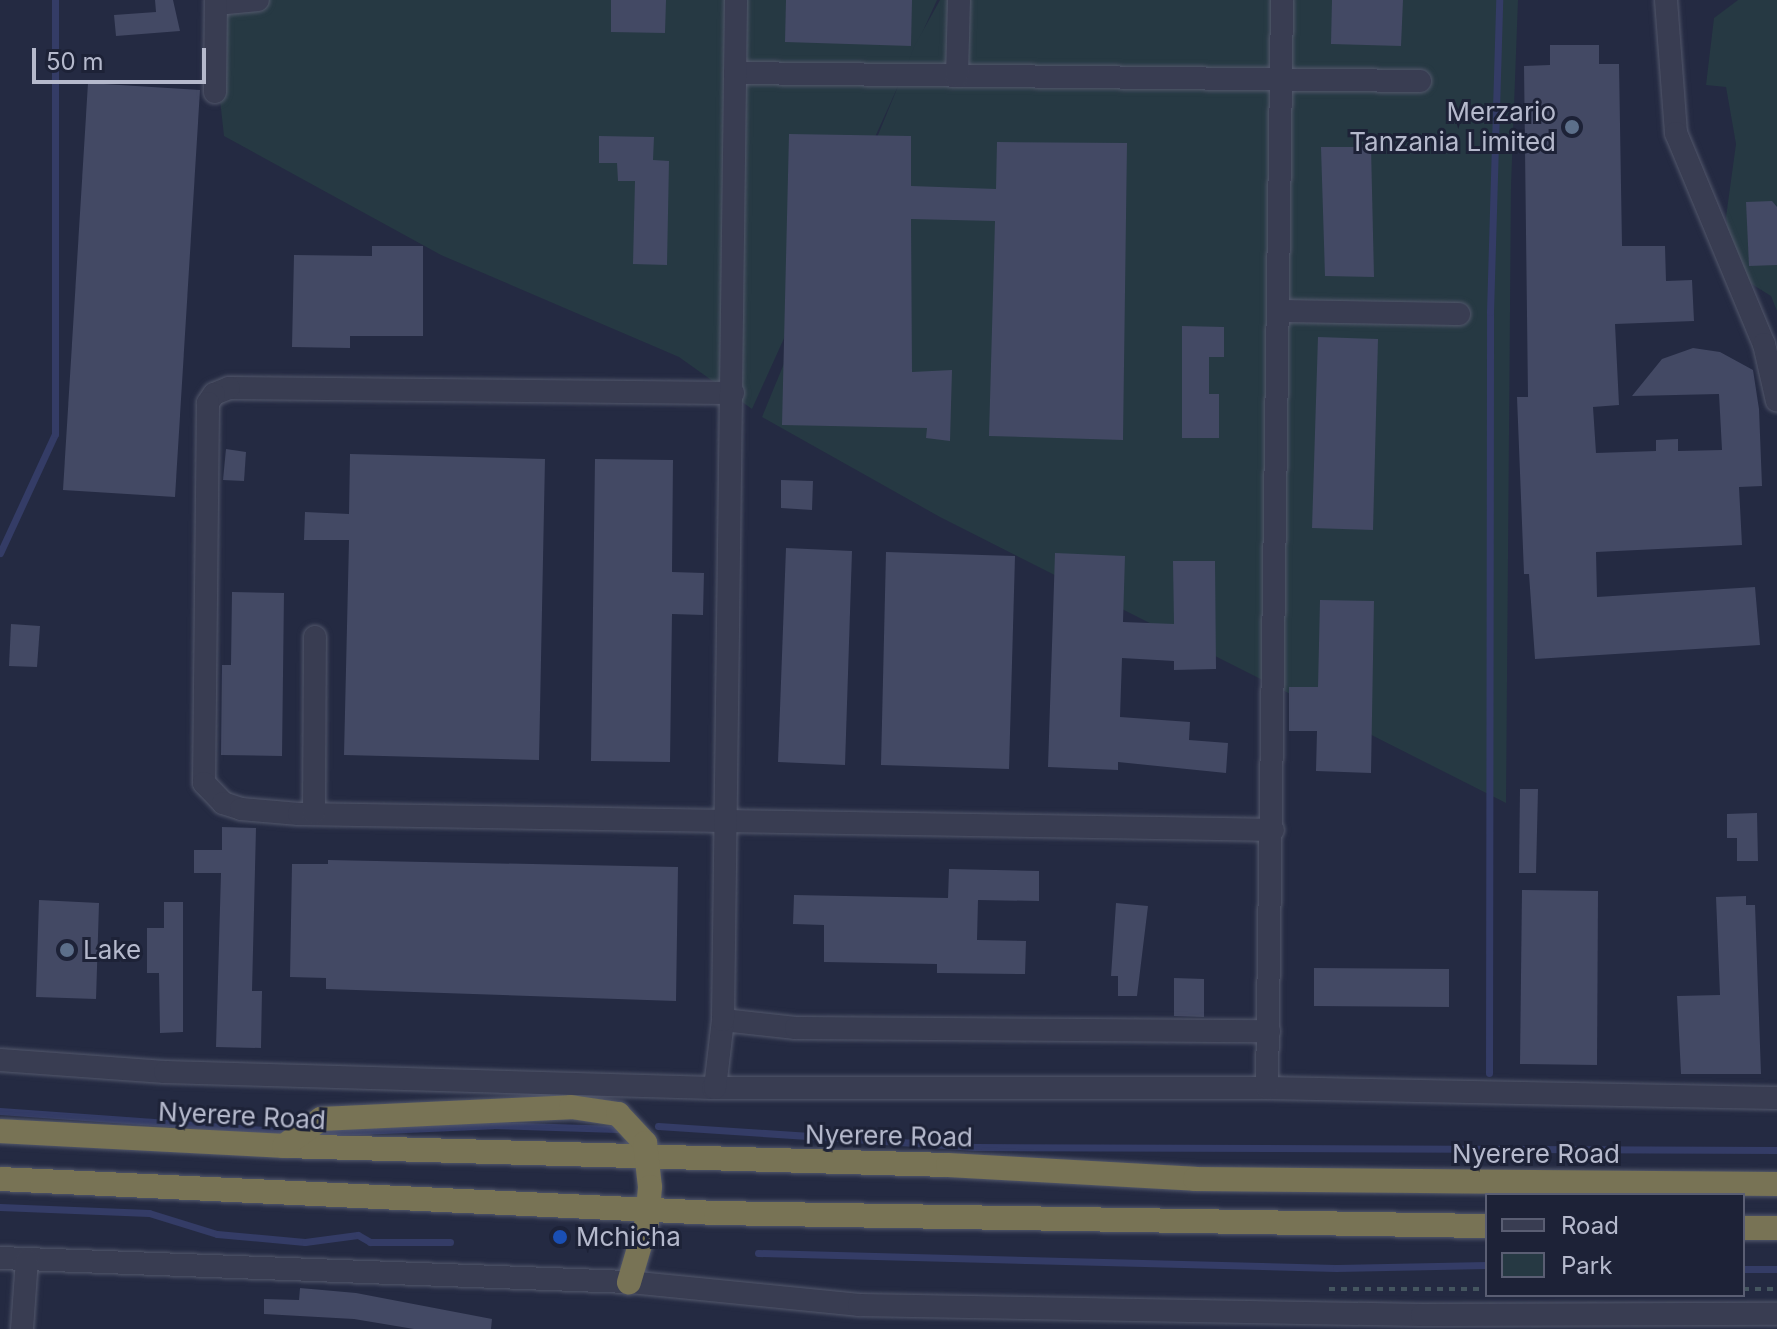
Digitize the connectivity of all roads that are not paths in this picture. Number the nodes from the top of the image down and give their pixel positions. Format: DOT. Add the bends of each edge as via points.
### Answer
graph roads {
  1 [pos="258,0"];
  2 [pos="736,0"];
  3 [pos="959,0"];
  4 [pos="1282,0"];
  5 [pos="1666,0"];
  6 [pos="216,2"];
  7 [pos="735,73"];
  8 [pos="957,76"];
  9 [pos="1420,81"];
  10 [pos="1281,82"];
  11 [pos="215,92"];
  12 [pos="1280,311"];
  13 [pos="1459,314"];
  14 [pos="733,393"];
  15 [pos="1777,401"];
  16 [pos="315,637"];
  17 [pos="314,813"];
  18 [pos="725,818"];
  19 [pos="1273,830"];
  20 [pos="723,1020"];
  21 [pos="1269,1031"];
  22 [pos="0,1060"];
  23 [pos="715,1088"];
  24 [pos="1267,1088"];
  25 [pos="1777,1098"];
  26 [pos="0,1131"];
  27 [pos="284,1146"];
  28 [pos="647,1159"];
  29 [pos="0,1179"];
  30 [pos="1777,1184"];
  31 [pos="647,1210"];
  32 [pos="1485,1226"];
  33 [pos="1745,1228"];
  34 [pos="1777,1228"];
  35 [pos="0,1258"];
  36 [pos="27,1260"];
  37 [pos="629,1282"];
  38 [pos="1777,1314"];
  39 [pos="1070,1320"];
  40 [pos="1636,1323"];
  41 [pos="22,1329"];
  1 -- 6 [label="street"];
  2 -- 7 [label="street"];
  3 -- 8 [label="street"];
  4 -- 10 [label="street"];
  5 -- 15 [label="street" via="1676,133 1764,344"];
  6 -- 11 [label="street"];
  7 -- 8 [label="street"];
  7 -- 14 [label="street"];
  8 -- 10 [label="street"];
  9 -- 10 [label="street"];
  10 -- 12 [label="street"];
  12 -- 13 [label="street"];
  12 -- 19 [label="street"];
  14 -- 17 [label="street" via="229,388 214,394 208,403 204,783 223,803 241,809"];
  14 -- 18 [label="street"];
  16 -- 17 [label="street"];
  17 -- 18 [label="street"];
  18 -- 19 [label="street"];
  18 -- 20 [label="street"];
  19 -- 21 [label="street"];
  20 -- 21 [label="street" via="796,1028"];
  20 -- 23 [label="street"];
  21 -- 24 [label="street"];
  22 -- 23 [label="street" via="165,1072"];
  23 -- 24 [label="street"];
  24 -- 25 [label="street"];
  26 -- 27 [label="highway, Nyerere Road"];
  27 -- 28 [label="highway, Nyerere Road"];
  27 -- 28 [label="highway" via="321,1119 571,1107 618,1114 645,1143"];
  28 -- 30 [label="highway, Nyerere Road" via="948,1165 1252,1180"];
  28 -- 31 [label="highway"];
  29 -- 31 [label="highway"];
  31 -- 32 [label="highway"];
  31 -- 37 [label="highway"];
  33 -- 34 [label="highway"];
  35 -- 36 [label="street"];
  36 -- 37 [label="street"];
  36 -- 41 [label="street"];
  37 -- 39 [label="street"];
  38 -- 40 [label="street"];
  39 -- 40 [label="street"];
}
